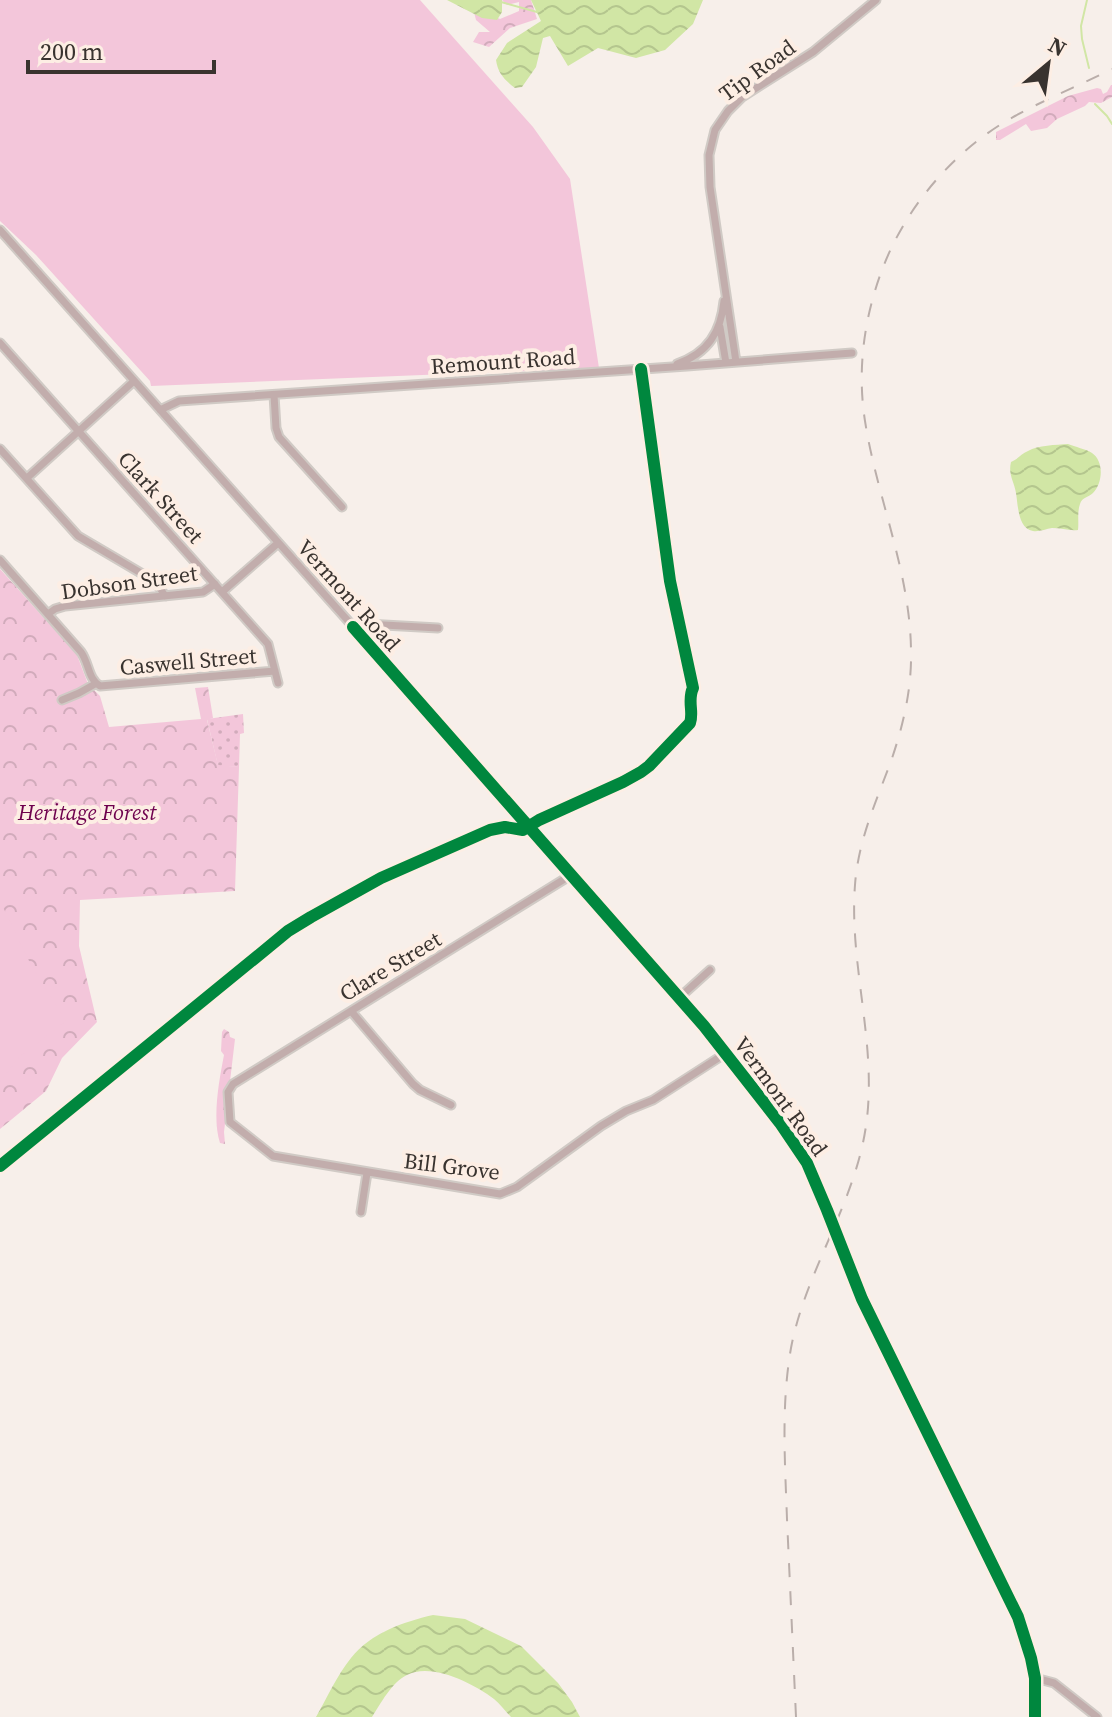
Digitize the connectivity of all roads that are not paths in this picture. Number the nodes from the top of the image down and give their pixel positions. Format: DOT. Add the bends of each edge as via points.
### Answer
graph roads {
  1 [pos="876,0"];
  2 [pos="0,230"];
  3 [pos="725,291"];
  4 [pos="720,328"];
  5 [pos="731,328"];
  6 [pos="0,343"];
  7 [pos="852,353"];
  8 [pos="736,362"];
  9 [pos="726,363"];
  10 [pos="666,368"];
  11 [pos="134,381"];
  12 [pos="274,395"];
  13 [pos="160,410"];
  14 [pos="79,431"];
  15 [pos="0,449"];
  16 [pos="27,478"];
  17 [pos="342,507"];
  18 [pos="278,543"];
  19 [pos="0,560"];
  20 [pos="215,584"];
  21 [pos="222,592"];
  22 [pos="165,596"];
  23 [pos="48,614"];
  24 [pos="353,627"];
  25 [pos="438,628"];
  26 [pos="275,671"];
  27 [pos="278,683"];
  28 [pos="95,684"];
  29 [pos="62,700"];
  30 [pos="571,875"];
  31 [pos="710,970"];
  32 [pos="679,998"];
  33 [pos="351,1011"];
  34 [pos="726,1053"];
  35 [pos="229,1087"];
  36 [pos="451,1105"];
  37 [pos="367,1173"];
  38 [pos="361,1212"];
  39 [pos="1035,1678"];
  40 [pos="1035,1717"];
  41 [pos="1097,1717"];
  1 -- 3 [label="street, Tip Road" via="813,52 742,97 715,130 709,167"];
  2 -- 11 [label="street, Vermont Road"];
  3 -- 4 [label="street, Tip Road"];
  3 -- 5 [label="street, Tip Road"];
  4 -- 5 [label="street"];
  4 -- 9 [label="street, Tip Road"];
  4 -- 10 [label="street" via="700,352"];
  5 -- 8 [label="street, Tip Road"];
  6 -- 14 [label="street, Clark Street"];
  7 -- 8 [label="street, Remount Road"];
  8 -- 9 [label="street, Remount Road"];
  9 -- 10 [label="street, Remount Road"];
  10 -- 12 [label="street, Remount Road"];
  11 -- 13 [label="street, Vermont Road"];
  11 -- 14 [label="street"];
  12 -- 13 [label="street, Remount Road" via="179,401"];
  12 -- 17 [label="street" via="279,437"];
  13 -- 18 [label="street, Vermont Road"];
  14 -- 16 [label="street"];
  14 -- 20 [label="street, Clark Street"];
  15 -- 16 [label="street"];
  16 -- 22 [label="street" via="78,536 151,579"];
  18 -- 21 [label="street, Dobson Street"];
  18 -- 24 [label="street, Vermont Road"];
  19 -- 23 [label="street, Caswell Street"];
  20 -- 21 [label="street, Clark Street"];
  20 -- 22 [label="street, Dobson Street" via="203,592"];
  21 -- 26 [label="street, Clark Street" via="268,644"];
  22 -- 23 [label="street, Dobson Street" via="65,606"];
  23 -- 28 [label="street, Caswell Street" via="84,655"];
  24 -- 25 [label="street"];
  24 -- 30 [label="street, Vermont Road"];
  26 -- 27 [label="street, Clark Street"];
  26 -- 28 [label="street, Caswell Street"];
  28 -- 29 [label="street"];
  30 -- 32 [label="street, Vermont Road"];
  30 -- 33 [label="street, Clare Street"];
  31 -- 32 [label="street"];
  32 -- 34 [label="street, Vermont Road"];
  33 -- 35 [label="street, Clare Street"];
  33 -- 36 [label="street" via="413,1084"];
  34 -- 37 [label="street, Bill Grove" via="653,1100 608,1121 509,1191 491,1193"];
  34 -- 39 [label="street, Vermont Road, bridge" via="799,1150 897,1374 1018,1617"];
  35 -- 37 [label="street, Bill Grove" via="230,1122 267,1153"];
  37 -- 38 [label="street"];
  39 -- 40 [label="street, Vermont Road"];
  39 -- 41 [label="street" via="1054,1683"];
}
